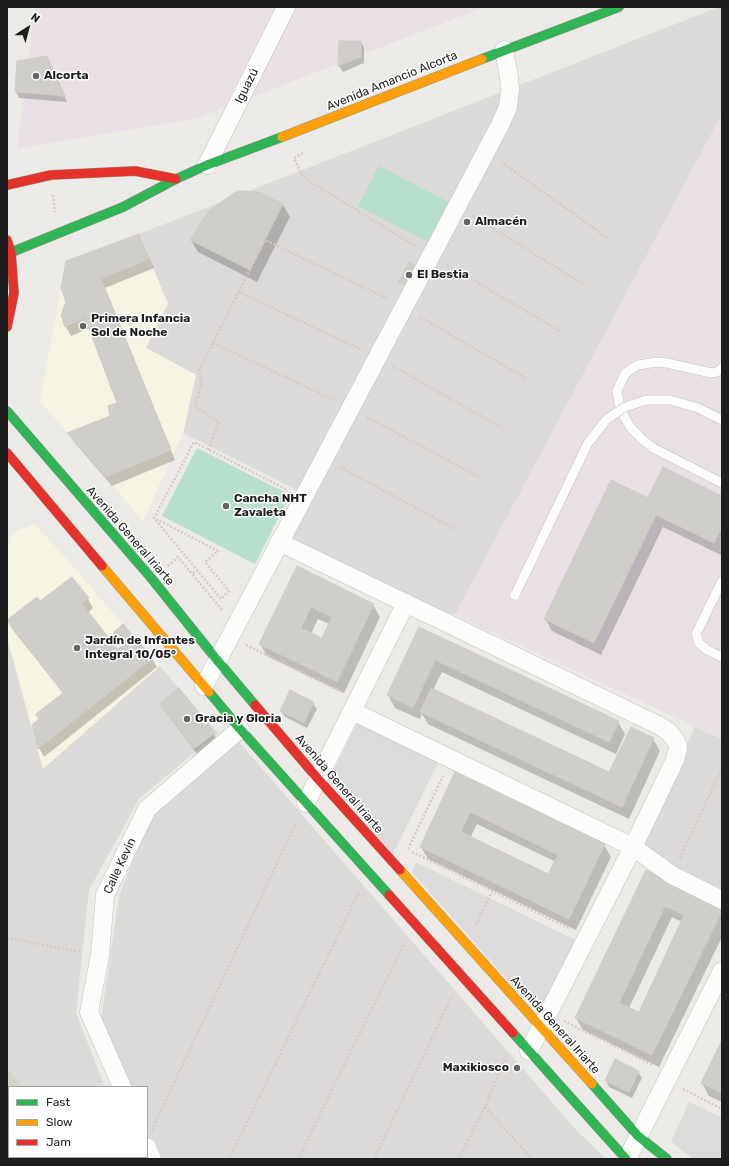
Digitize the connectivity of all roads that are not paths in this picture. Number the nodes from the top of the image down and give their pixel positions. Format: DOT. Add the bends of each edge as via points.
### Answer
graph roads {
  1 [pos="286,7"];
  2 [pos="619,7"];
  3 [pos="504,50"];
  4 [pos="208,165"];
  5 [pos="176,179"];
  6 [pos="7,185"];
  7 [pos="7,239"];
  8 [pos="9,254"];
  9 [pos="7,327"];
  10 [pos="722,368"];
  11 [pos="7,412"];
  12 [pos="722,420"];
  13 [pos="7,453"];
  14 [pos="722,482"];
  15 [pos="279,542"];
  16 [pos="722,581"];
  17 [pos="515,595"];
  18 [pos="406,603"];
  19 [pos="722,657"];
  20 [pos="217,660"];
  21 [pos="204,686"];
  22 [pos="355,706"];
  23 [pos="240,729"];
  24 [pos="318,779"];
  25 [pos="306,803"];
  26 [pos="633,847"];
  27 [pos="722,900"];
  28 [pos="722,971"];
  29 [pos="544,1020"];
  30 [pos="529,1051"];
  31 [pos="122,1086"];
  32 [pos="638,1136"];
  33 [pos="149,1140"];
  34 [pos="152,1159"];
  35 [pos="626,1159"];
  36 [pos="667,1159"];
  1 -- 4 [label="street, Iguazú"];
  2 -- 3 [label="main road, Avenida Amancio Alcorta"];
  3 -- 4 [label="main road, Avenida Amancio Alcorta"];
  3 -- 15 [label="street" via="510,90 508,107 500,125"];
  4 -- 5 [label="main road, Avenida Amancio Alcorta"];
  5 -- 6 [label="main road" via="135,171 51,175"];
  5 -- 8 [label="main road, Avenida Amancio Alcorta" via="123,207"];
  7 -- 8 [label="main road"];
  8 -- 9 [label="main road" via="14,293"];
  10 -- 14 [label="lane" via="712,372 656,362 638,365 625,374 617,391 620,409 631,428 642,439 653,448"];
  11 -- 20 [label="main road, Avenida General Iriarte" via="152,579"];
  12 -- 17 [label="lane, bridge" via="698,408 670,400 646,400 625,407 607,419 588,443"];
  13 -- 21 [label="main road"];
  15 -- 18 [label="street"];
  15 -- 20 [label="street"];
  16 -- 19 [label="lane" via="696,634 699,643"];
  18 -- 22 [label="street"];
  18 -- 26 [label="street" via="660,726 674,737 678,748 677,754"];
  20 -- 21 [label="street"];
  20 -- 24 [label="main road, Avenida General Iriarte"];
  21 -- 23 [label="main road"];
  22 -- 24 [label="street"];
  22 -- 26 [label="street" via="452,760"];
  23 -- 25 [label="main road"];
  23 -- 31 [label="street, Calle Kevin" via="147,809 105,895 100,955 89,1012"];
  24 -- 25 [label="street"];
  24 -- 29 [label="main road, Avenida General Iriarte" via="467,945"];
  25 -- 30 [label="main road"];
  26 -- 27 [label="street" via="672,875"];
  26 -- 29 [label="street"];
  28 -- 32 [label="street"];
  29 -- 30 [label="street"];
  29 -- 32 [label="main road, Avenida General Iriarte"];
  30 -- 35 [label="main road"];
  32 -- 35 [label="street"];
  32 -- 36 [label="main road, Avenida General Iriarte"];
  33 -- 34 [label="street"];
}
